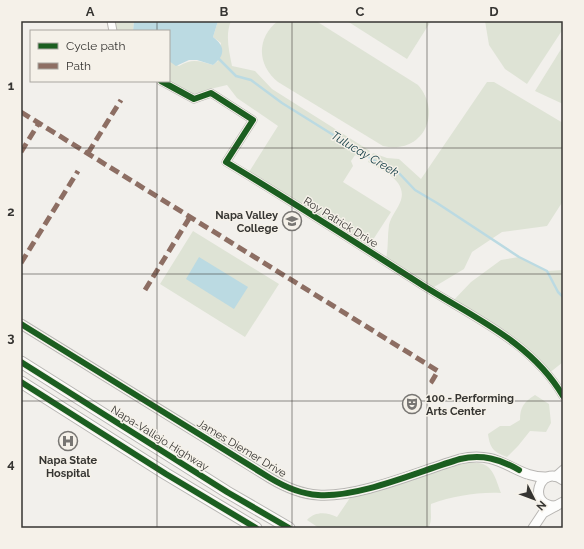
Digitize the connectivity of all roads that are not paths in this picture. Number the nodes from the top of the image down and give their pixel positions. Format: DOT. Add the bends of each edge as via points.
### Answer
graph roads {
  1 [pos="163,82"];
  2 [pos="21,324"];
  3 [pos="21,362"];
  4 [pos="21,382"];
  5 [pos="563,396"];
  6 [pos="563,469"];
  7 [pos="519,470"];
  8 [pos="551,477"];
  9 [pos="563,480"];
  10 [pos="539,496"];
  11 [pos="559,504"];
  12 [pos="256,528"];
  13 [pos="289,528"];
  14 [pos="527,528"];
  15 [pos="533,528"];
  1 -- 5 [label="street, Roy Patrick Drive" via="194,99 211,93 253,120 226,162 497,330 527,352"];
  2 -- 7 [label="street, James Diemer Drive" via="270,478 299,492 318,495 346,494 460,459 482,456 499,460"];
  3 -- 13 [label="main road, Napa-Vallejo Highway" via="227,492"];
  4 -- 12 [label="main road"];
  6 -- 8 [label="street"];
  7 -- 8 [label="street, James Diemer Drive" via="533,476"];
  7 -- 10 [label="street, James Diemer Drive" via="531,480"];
  8 -- 9 [label="street, James Diemer Drive"];
  8 -- 10 [label="street" via="540,485"];
  10 -- 11 [label="street" via="548,505"];
  10 -- 14 [label="street" via="538,509"];
  11 -- 15 [label="street" via="543,513"];
}
